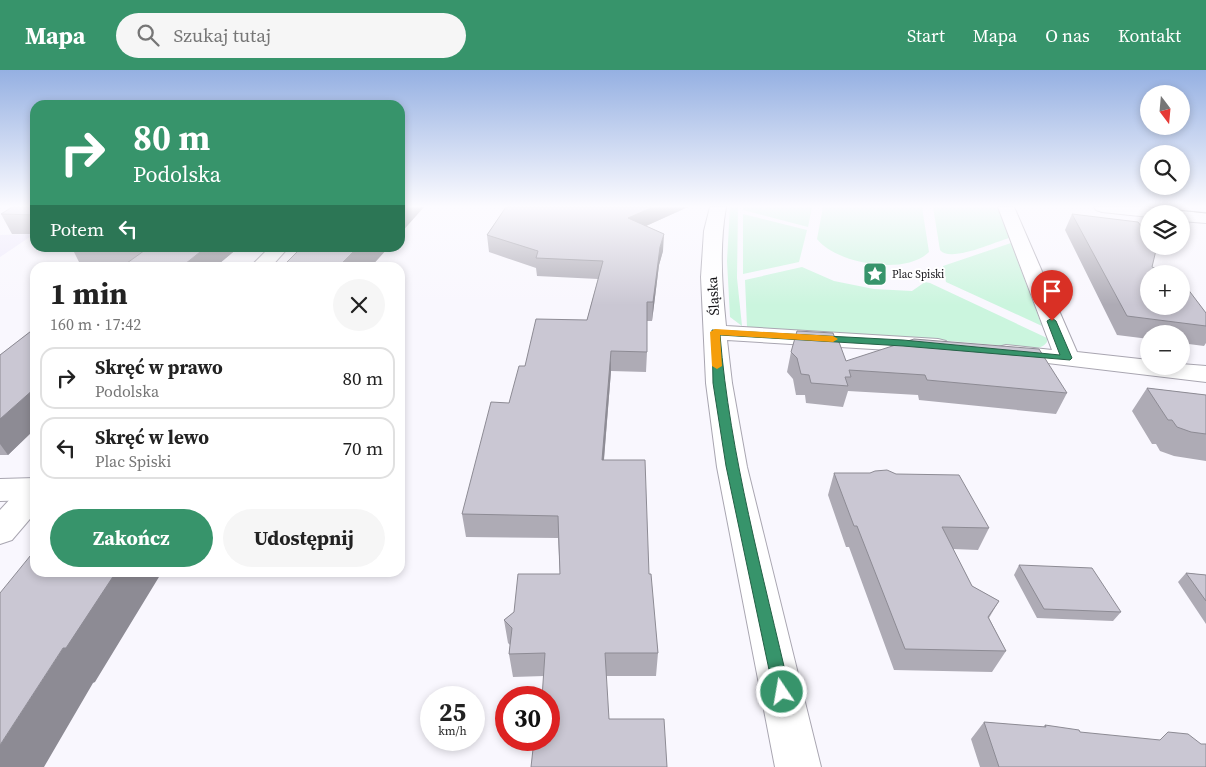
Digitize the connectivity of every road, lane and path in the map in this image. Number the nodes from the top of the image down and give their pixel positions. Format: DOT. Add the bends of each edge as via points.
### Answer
graph roads {
  1 [pos="713,240"];
  2 [pos="1019,240"];
  3 [pos="275,252"];
  4 [pos="264,262"];
  5 [pos="715,332"];
  6 [pos="1067,358"];
  7 [pos="1206,374"];
  8 [pos="0,490"];
  9 [pos="30,491"];
  10 [pos="30,497"];
  11 [pos="0,531"];
  12 [pos="798,767"];
  1 -- 5 [label="street, Śląska" via="711,277"];
  2 -- 6 [label="street"];
  3 -- 4 [label="street"];
  5 -- 6 [label="street"];
  5 -- 12 [label="street, Śląska" via="732,466"];
  6 -- 7 [label="street"];
  8 -- 9 [label="street"];
  10 -- 11 [label="street"];
}
